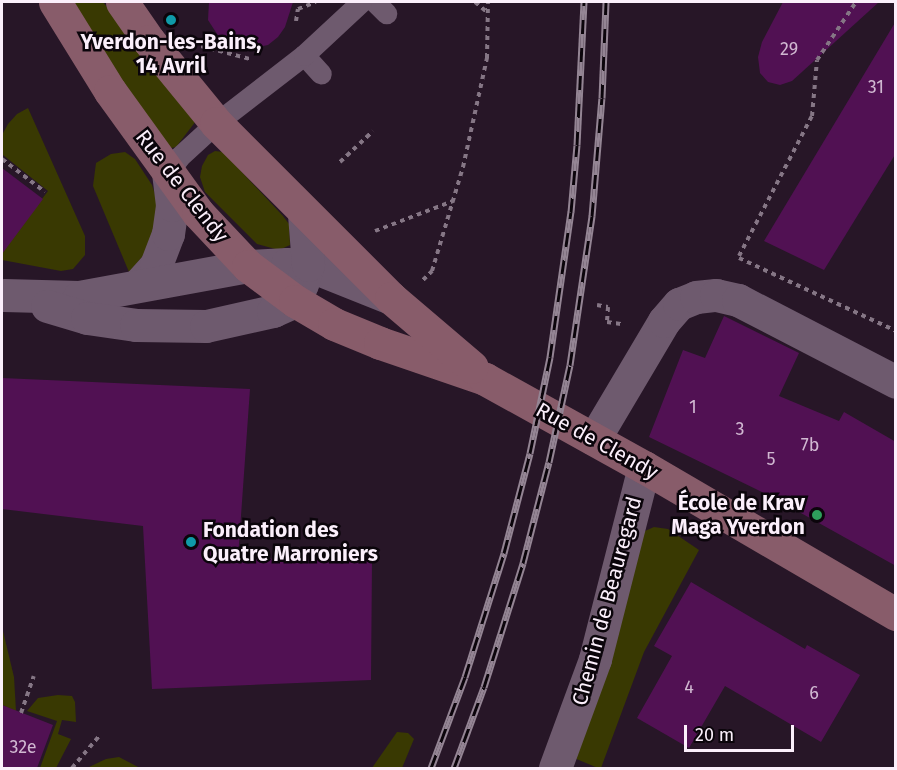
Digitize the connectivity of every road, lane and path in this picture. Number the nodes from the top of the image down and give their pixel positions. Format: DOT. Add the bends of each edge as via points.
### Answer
graph roads {
  1 [pos="56,2"];
  2 [pos="122,2"];
  3 [pos="316,2"];
  4 [pos="361,2"];
  5 [pos="475,2"];
  6 [pos="488,2"];
  7 [pos="856,2"];
  8 [pos="488,13"];
  9 [pos="295,26"];
  10 [pos="201,46"];
  11 [pos="304,55"];
  12 [pos="258,58"];
  13 [pos="321,74"];
  14 [pos="216,123"];
  15 [pos="373,131"];
  16 [pos="2,159"];
  17 [pos="340,162"];
  18 [pos="168,172"];
  19 [pos="45,192"];
  20 [pos="453,201"];
  21 [pos="304,214"];
  22 [pos="375,231"];
  23 [pos="740,256"];
  24 [pos="308,265"];
  25 [pos="248,266"];
  26 [pos="735,266"];
  27 [pos="423,280"];
  28 [pos="138,285"];
  29 [pos="3,295"];
  30 [pos="391,298"];
  31 [pos="295,301"];
  32 [pos="597,305"];
  33 [pos="608,307"];
  34 [pos="896,331"];
  35 [pos="485,379"];
  36 [pos="896,382"];
  37 [pos="594,439"];
  38 [pos="644,467"];
  39 [pos="896,614"];
  40 [pos="34,676"];
  41 [pos="21,713"];
  42 [pos="100,735"];
  43 [pos="72,768"];
  44 [pos="555,768"];
  1 -- 18 [label="main road, Rue de Clendy" via="110,91"];
  2 -- 14 [label="main road, Rue de Clendy"];
  3 -- 9 [label="path" via="298,9"];
  4 -- 11 [label="lane"];
  5 -- 8 [label="path"];
  6 -- 8 [label="path"];
  7 -- 23 [label="path" via="818,60 812,116"];
  8 -- 20 [label="path" via="486,58"];
  10 -- 12 [label="path"];
  11 -- 13 [label="lane"];
  11 -- 14 [label="lane"];
  14 -- 18 [label="lane"];
  14 -- 21 [label="main road, Rue de Clendy"];
  15 -- 17 [label="path"];
  16 -- 19 [label="path"];
  18 -- 25 [label="main road, Rue de Clendy" via="198,213"];
  18 -- 28 [label="street" via="172,205 168,234 156,265"];
  20 -- 22 [label="path"];
  20 -- 27 [label="path" via="432,271"];
  21 -- 24 [label="street"];
  21 -- 30 [label="main road, Rue de Clendy"];
  23 -- 26 [label="path"];
  23 -- 34 [label="path"];
  24 -- 25 [label="street"];
  24 -- 30 [label="street"];
  24 -- 31 [label="street"];
  25 -- 28 [label="street"];
  25 -- 31 [label="main road, Rue de Clendy"];
  28 -- 29 [label="street" via="79,297"];
  29 -- 31 [label="street" via="87,318 136,325 206,326 273,311"];
  30 -- 35 [label="main road, Rue de Clendy"];
  31 -- 35 [label="main road, Rue de Clendy" via="362,336"];
  32 -- 33 [label="path"];
  35 -- 37 [label="main road, Rue de Clendy"];
  36 -- 37 [label="street" via="738,300 716,295 696,297 679,304 664,321"];
  37 -- 38 [label="main road, Rue de Clendy"];
  38 -- 39 [label="main road, Rue de Clendy"];
  38 -- 44 [label="street, Chemin de Beauregard" via="595,659"];
  40 -- 41 [label="path"];
  42 -- 43 [label="path"];
}
